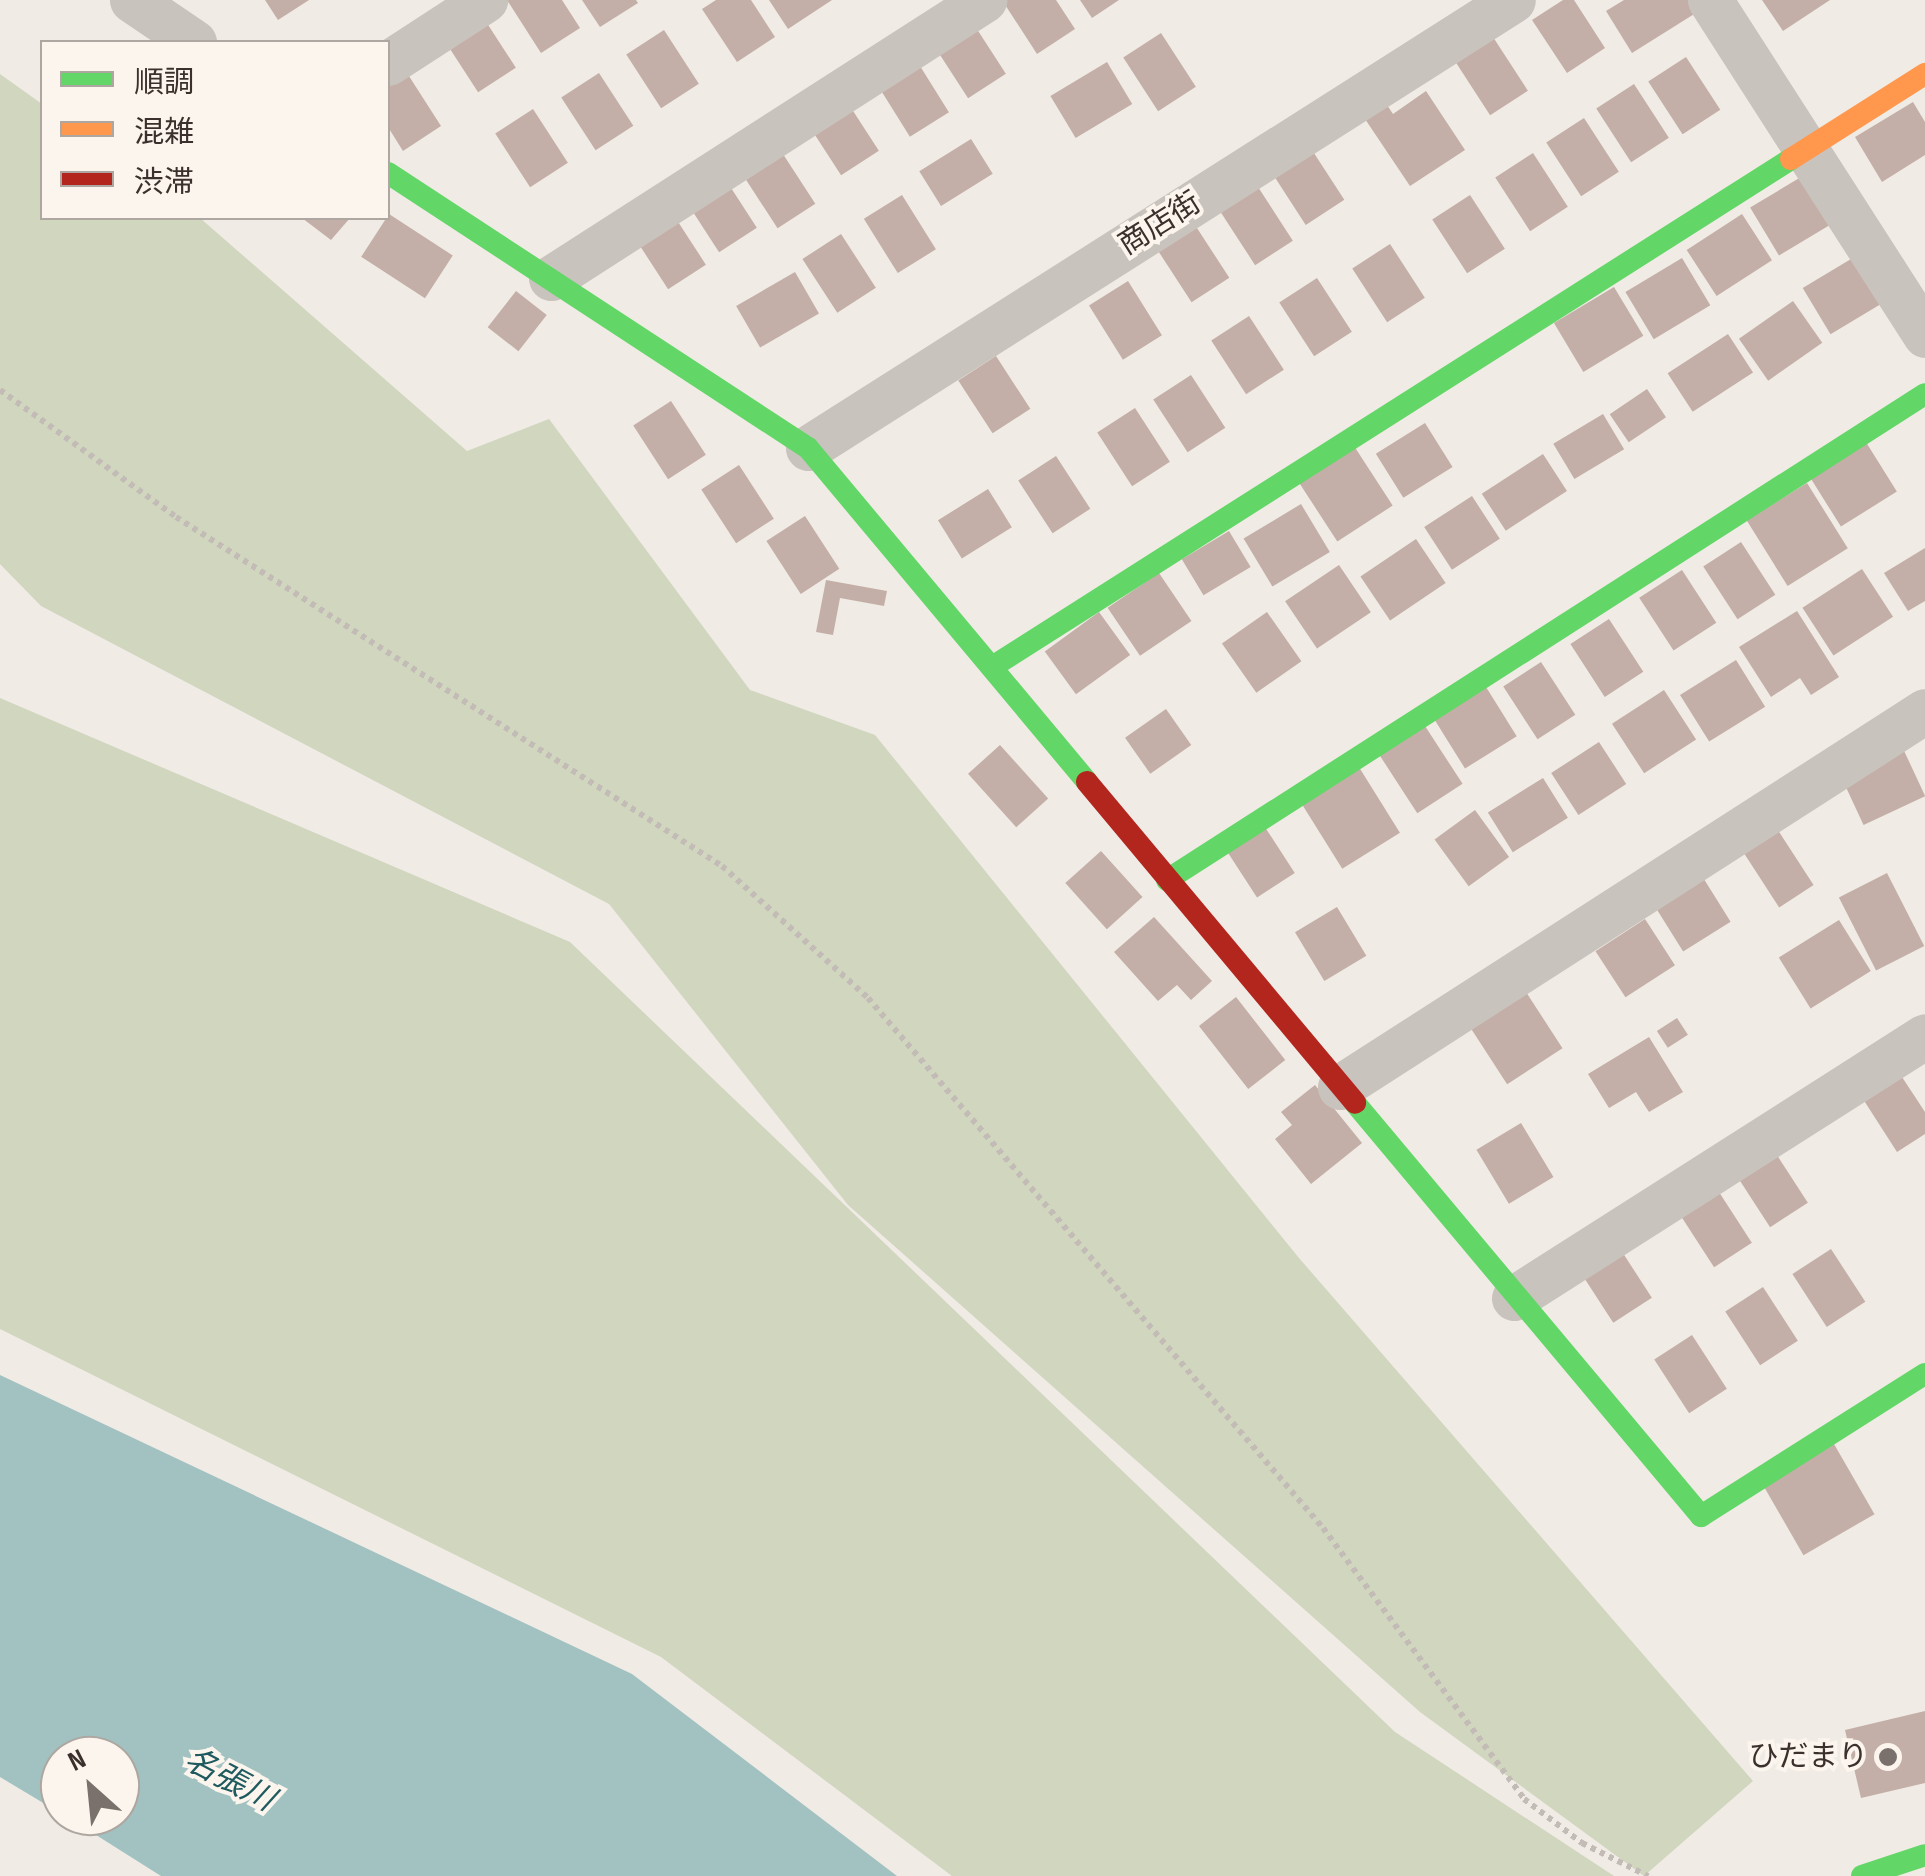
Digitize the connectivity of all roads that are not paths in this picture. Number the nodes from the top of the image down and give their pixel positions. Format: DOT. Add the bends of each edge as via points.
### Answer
graph roads {
  1 [pos="132,0"];
  2 [pos="485,0"];
  3 [pos="984,0"];
  4 [pos="1512,0"];
  5 [pos="1710,0"];
  6 [pos="191,40"];
  7 [pos="390,61"];
  8 [pos="1925,74"];
  9 [pos="1806,150"];
  10 [pos="390,174"];
  11 [pos="551,278"];
  12 [pos="1925,335"];
  13 [pos="1925,394"];
  14 [pos="808,448"];
  15 [pos="992,667"];
  16 [pos="1925,711"];
  17 [pos="1167,880"];
  18 [pos="1925,1036"];
  19 [pos="1340,1087"];
  20 [pos="1514,1298"];
  21 [pos="1925,1374"];
  22 [pos="1925,1855"];
  23 [pos="1862,1876"];
  1 -- 6 [label="street"];
  2 -- 7 [label="street"];
  3 -- 11 [label="street"];
  4 -- 14 [label="street, 商店街"];
  5 -- 9 [label="street"];
  8 -- 9 [label="street"];
  9 -- 12 [label="street"];
  9 -- 15 [label="street"];
  10 -- 11 [label="street"];
  11 -- 14 [label="street"];
  13 -- 17 [label="street"];
  14 -- 15 [label="street"];
  15 -- 17 [label="street"];
  16 -- 19 [label="street"];
  17 -- 19 [label="street"];
  18 -- 20 [label="street"];
  19 -- 20 [label="street"];
  20 -- 21 [label="street" via="1701,1516"];
  22 -- 23 [label="street"];
}
